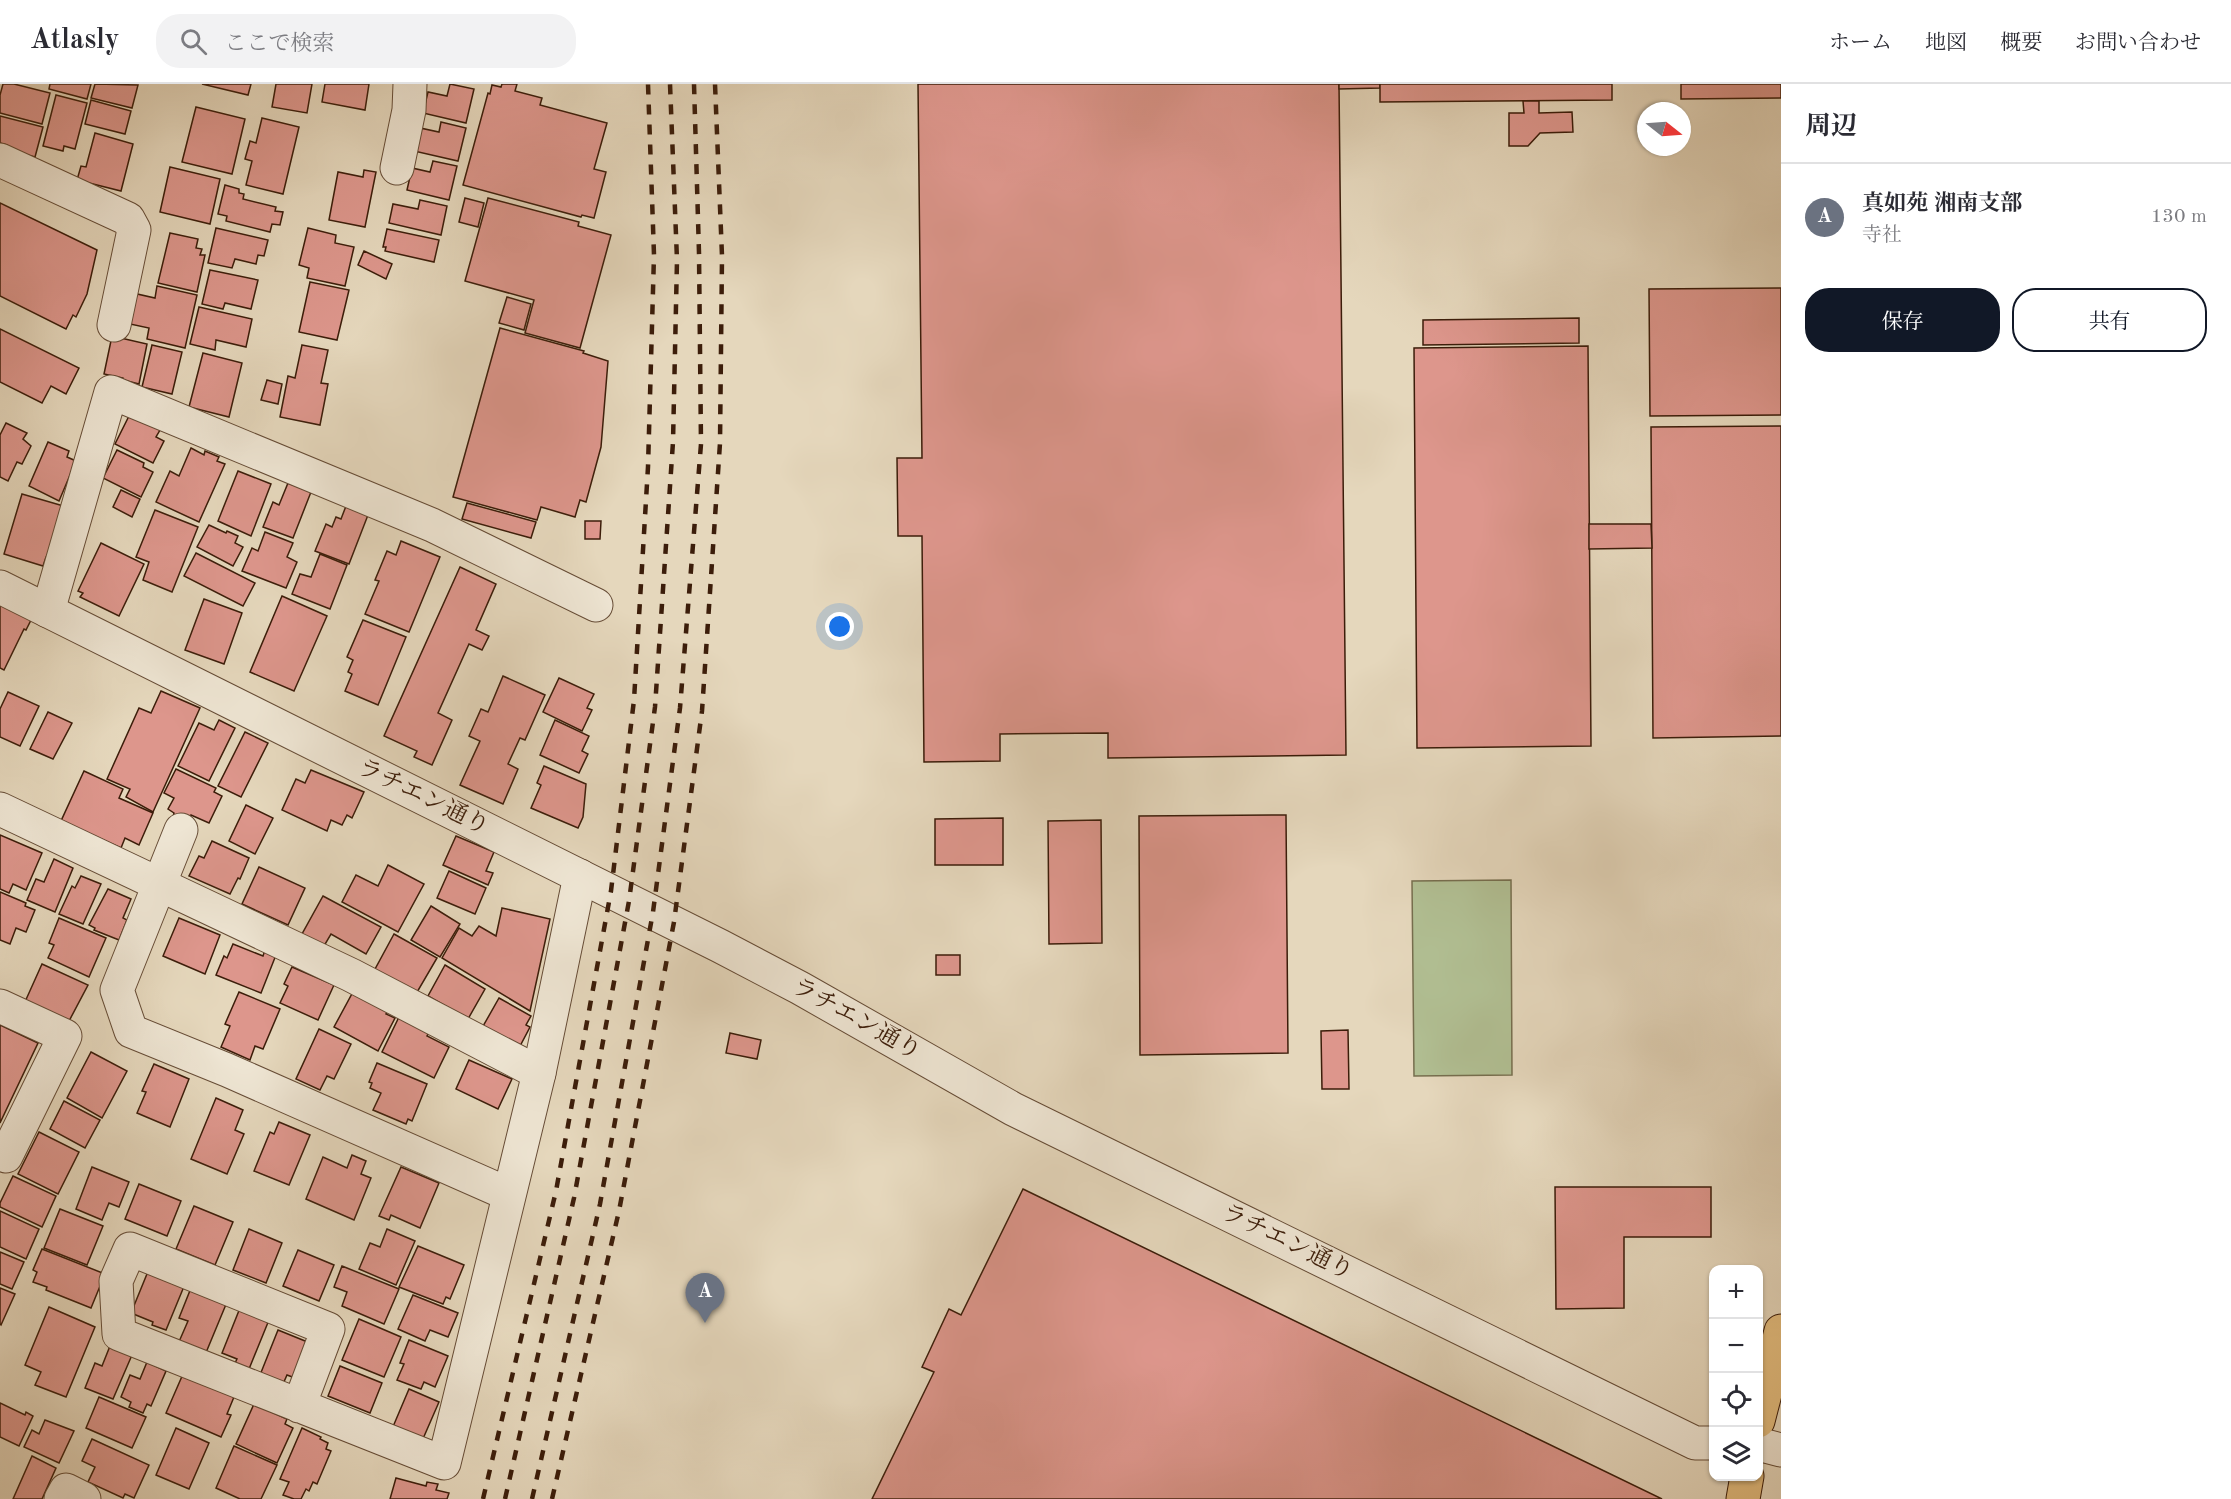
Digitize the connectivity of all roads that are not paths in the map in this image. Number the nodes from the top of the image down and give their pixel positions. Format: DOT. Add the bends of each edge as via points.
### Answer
graph roads {
  1 [pos="410,84"];
  2 [pos="0,160"];
  3 [pos="398,168"];
  4 [pos="114,325"];
  5 [pos="0,587"];
  6 [pos="596,605"];
  7 [pos="48,611"];
  8 [pos="0,809"];
  9 [pos="181,830"];
  10 [pos="580,876"];
  11 [pos="160,884"];
  12 [pos="0,1006"];
  13 [pos="538,1073"];
  14 [pos="0,1153"];
  15 [pos="508,1194"];
  16 [pos="1781,1331"];
  17 [pos="1763,1401"];
  18 [pos="299,1406"];
  19 [pos="1709,1443"];
  20 [pos="1763,1445"];
  21 [pos="1781,1450"];
  22 [pos="1746,1481"];
  23 [pos="61,1499"];
  24 [pos="84,1499"];
  25 [pos="1743,1499"];
  1 -- 3 [label="street"];
  2 -- 4 [label="street" via="128,219 134,230"];
  5 -- 7 [label="street, ラチエン通り"];
  6 -- 7 [label="street" via="432,525 111,392"];
  7 -- 10 [label="street, ラチエン通り"];
  8 -- 11 [label="street"];
  9 -- 11 [label="street"];
  10 -- 13 [label="street"];
  10 -- 19 [label="street, ラチエン通り" via="800,988 1013,1109 1695,1443"];
  11 -- 13 [label="street" via="351,975"];
  11 -- 15 [label="street" via="117,990 131,1031"];
  12 -- 14 [label="street" via="65,1036 6,1156"];
  13 -- 15 [label="street"];
  15 -- 18 [label="street" via="444,1463"];
  16 -- 17 [label="highway"];
  18 -- 18 [label="street" via="328,1329 130,1250 116,1281 120,1334"];
  20 -- 21 [label="street"];
  22 -- 25 [label="highway"];
  23 -- 24 [label="street" via="66,1490"];
}
